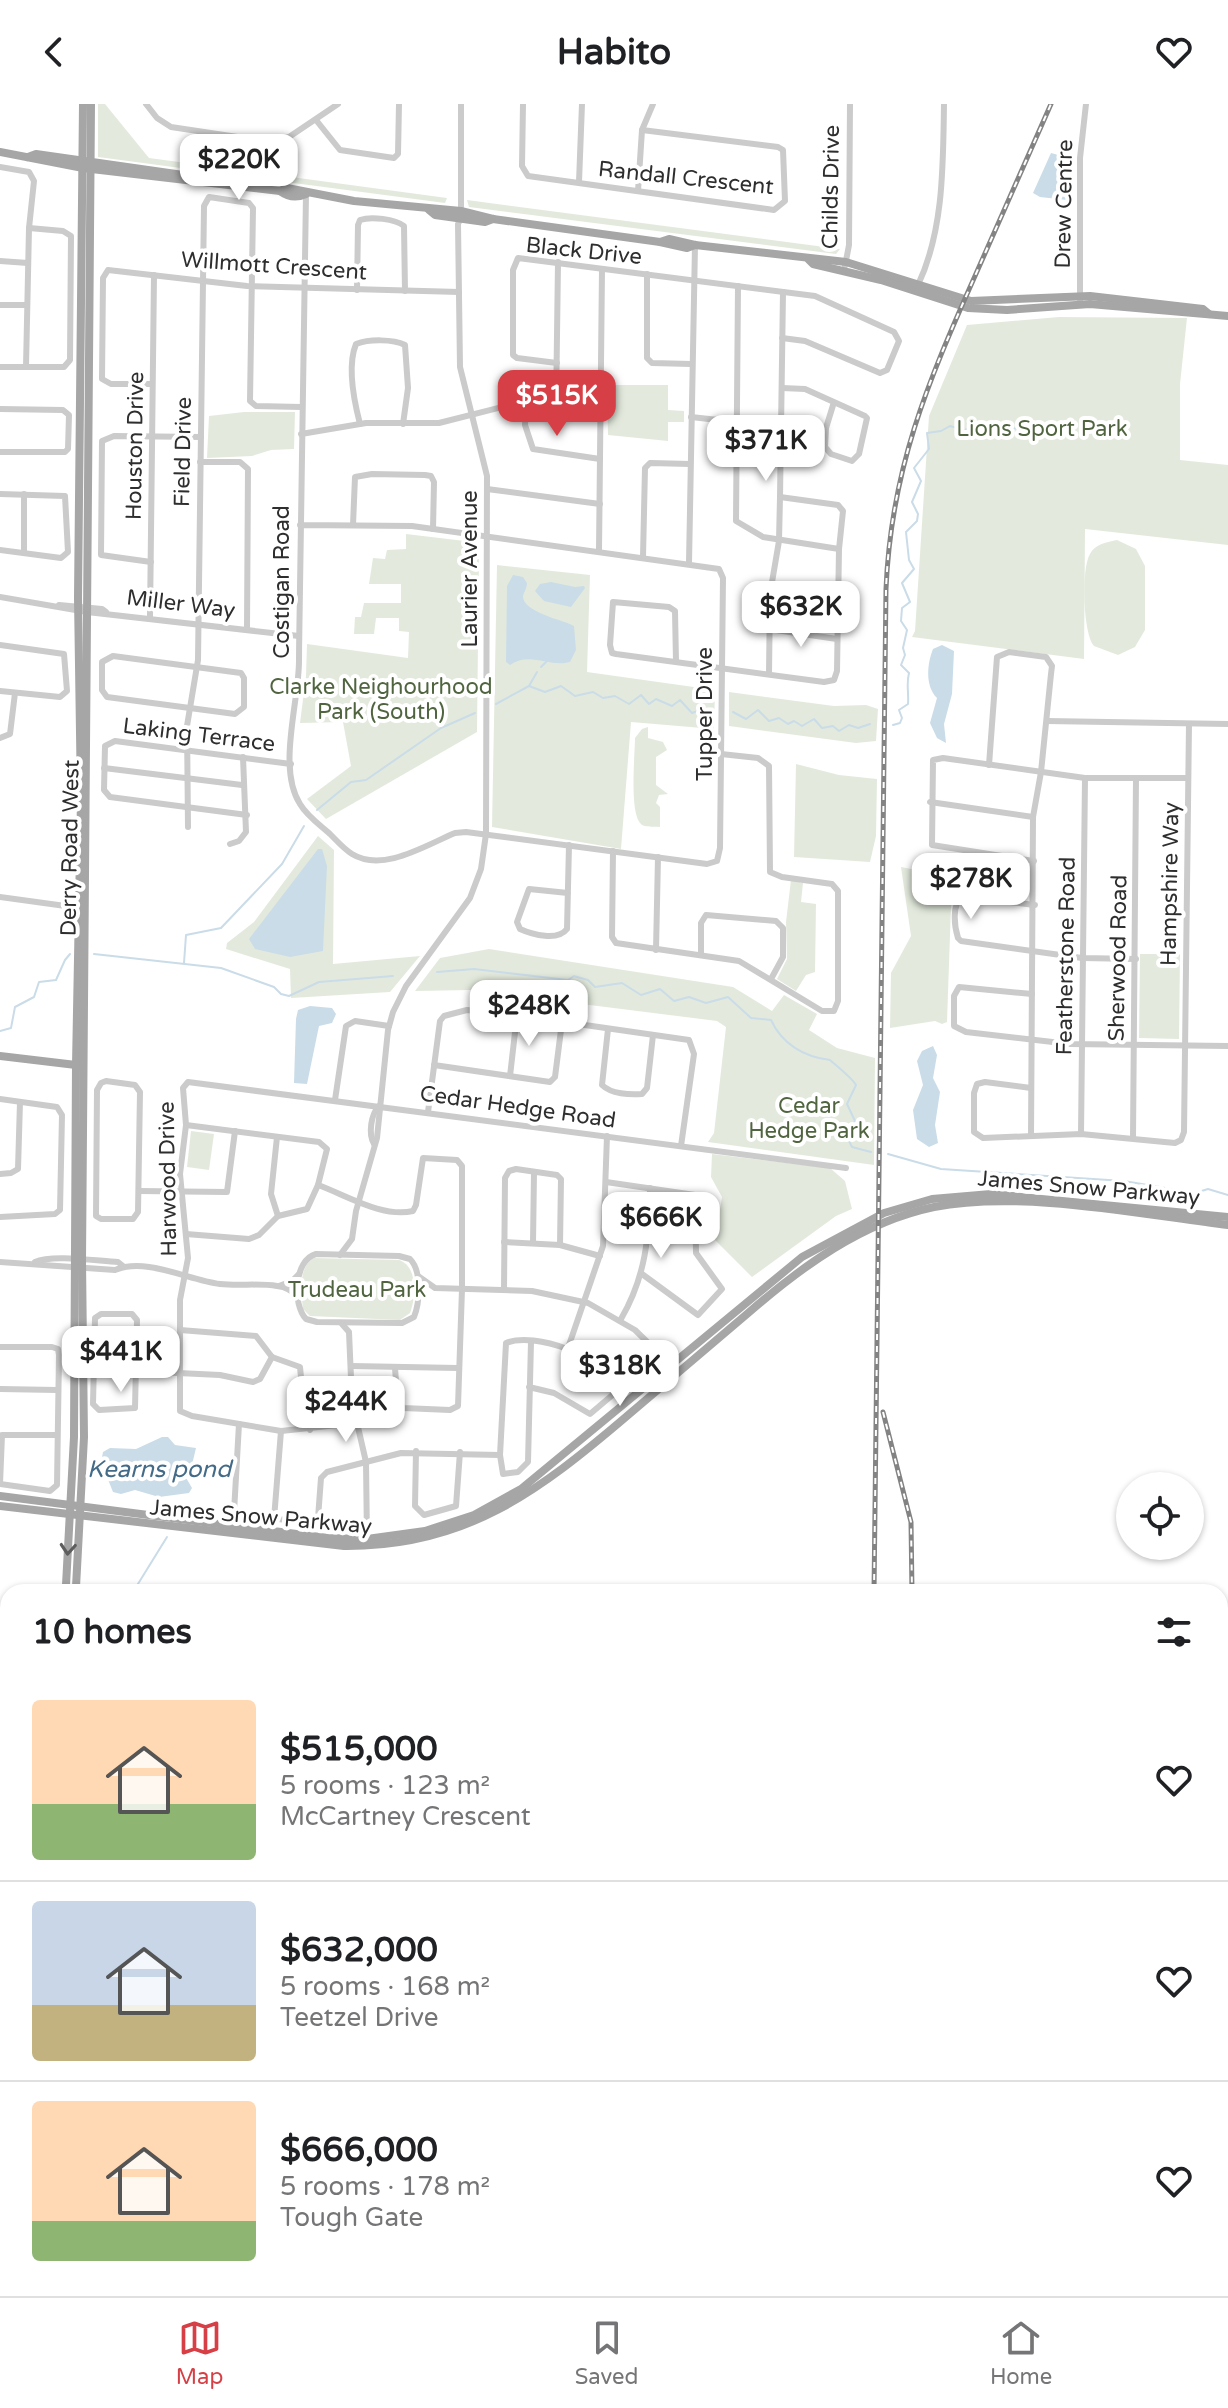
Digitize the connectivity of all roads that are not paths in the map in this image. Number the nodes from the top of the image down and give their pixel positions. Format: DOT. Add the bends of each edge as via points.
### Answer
graph roads {
  1 [pos="83,104"];
  2 [pos="91,104"];
  3 [pos="146,104"];
  4 [pos="338,104"];
  5 [pos="399,104"];
  6 [pos="461,104"];
  7 [pos="523,104"];
  8 [pos="582,104"];
  9 [pos="653,104"];
  10 [pos="850,104"];
  11 [pos="944,104"];
  12 [pos="1086,104"];
  13 [pos="316,120"];
  14 [pos="642,130"];
  15 [pos="0,152"];
  16 [pos="87,165"];
  17 [pos="0,167"];
  18 [pos="579,182"];
  19 [pos="638,191"];
  20 [pos="306,194"];
  21 [pos="461,215"];
  22 [pos="29,228"];
  23 [pos="695,245"];
  24 [pos="0,261"];
  25 [pos="558,262"];
  26 [pos="28,263"];
  27 [pos="845,266"];
  28 [pos="602,269"];
  29 [pos="647,274"];
  30 [pos="154,275"];
  31 [pos="693,280"];
  32 [pos="202,281"];
  33 [pos="738,286"];
  34 [pos="252,287"];
  35 [pos="303,288"];
  36 [pos="916,288"];
  37 [pos="357,290"];
  38 [pos="405,291"];
  39 [pos="459,292"];
  40 [pos="783,292"];
  41 [pos="1080,300"];
  42 [pos="0,305"];
  43 [pos="26,305"];
  44 [pos="1228,316"];
  45 [pos="782,338"];
  46 [pos="557,363"];
  47 [pos="691,364"];
  48 [pos="0,367"];
  49 [pos="26,367"];
  50 [pos="152,384"];
  51 [pos="782,388"];
  52 [pos="834,402"];
  53 [pos="526,404"];
  54 [pos="301,407"];
  55 [pos="556,408"];
  56 [pos="0,409"];
  57 [pos="471,414"];
  58 [pos="601,414"];
  59 [pos="691,417"];
  60 [pos="737,422"];
  61 [pos="360,424"];
  62 [pos="403,424"];
  63 [pos="781,427"];
  64 [pos="301,434"];
  65 [pos="152,437"];
  66 [pos="201,437"];
  67 [pos="0,452"];
  68 [pos="600,459"];
  69 [pos="200,462"];
  70 [pos="690,464"];
  71 [pos="487,489"];
  72 [pos="0,494"];
  73 [pos="24,494"];
  74 [pos="780,497"];
  75 [pos="600,504"];
  76 [pos="300,525"];
  77 [pos="353,525"];
  78 [pos="433,529"];
  79 [pos="487,536"];
  80 [pos="779,541"];
  81 [pos="839,549"];
  82 [pos="0,550"];
  83 [pos="599,551"];
  84 [pos="24,552"];
  85 [pos="643,557"];
  86 [pos="151,562"];
  87 [pos="689,563"];
  88 [pos="771,585"];
  89 [pos="838,594"];
  90 [pos="0,597"];
  91 [pos="83,609"];
  92 [pos="150,617"];
  93 [pos="199,623"];
  94 [pos="247,629"];
  95 [pos="769,629"];
  96 [pos="299,636"];
  97 [pos="837,639"];
  98 [pos="0,645"];
  99 [pos="676,662"];
  100 [pos="197,667"];
  101 [pos="722,668"];
  102 [pos="769,674"];
  103 [pos="0,691"];
  104 [pos="15,693"];
  105 [pos="190,708"];
  106 [pos="1047,721"];
  107 [pos="1189,724"];
  108 [pos="1228,724"];
  109 [pos="0,738"];
  110 [pos="188,750"];
  111 [pos="721,754"];
  112 [pos="243,757"];
  113 [pos="291,764"];
  114 [pos="989,765"];
  115 [pos="104,768"];
  116 [pos="1041,772"];
  117 [pos="1085,778"];
  118 [pos="1136,778"];
  119 [pos="1188,778"];
  120 [pos="188,779"];
  121 [pos="242,785"];
  122 [pos="930,802"];
  123 [pos="189,807"];
  124 [pos="247,815"];
  125 [pos="1033,817"];
  126 [pos="188,827"];
  127 [pos="486,834"];
  128 [pos="230,844"];
  129 [pos="569,845"];
  130 [pos="613,851"];
  131 [pos="658,857"];
  132 [pos="1034,861"];
  133 [pos="568,893"];
  134 [pos="0,897"];
  135 [pos="1035,905"];
  136 [pos="82,908"];
  137 [pos="656,950"];
  138 [pos="1034,951"];
  139 [pos="701,955"];
  140 [pos="1082,958"];
  141 [pos="1136,959"];
  142 [pos="81,961"];
  143 [pos="771,979"];
  144 [pos="1032,994"];
  145 [pos="517,1015"];
  146 [pos="562,1022"];
  147 [pos="389,1026"];
  148 [pos="608,1029"];
  149 [pos="653,1035"];
  150 [pos="1031,1041"];
  151 [pos="1082,1044"];
  152 [pos="1134,1044"];
  153 [pos="1185,1045"];
  154 [pos="1228,1046"];
  155 [pos="0,1056"];
  156 [pos="76,1065"];
  157 [pos="434,1065"];
  158 [pos="510,1076"];
  159 [pos="186,1083"];
  160 [pos="1031,1088"];
  161 [pos="0,1099"];
  162 [pos="335,1100"];
  163 [pos="20,1102"];
  164 [pos="379,1106"];
  165 [pos="428,1112"];
  166 [pos="186,1125"];
  167 [pos="235,1131"];
  168 [pos="1081,1134"];
  169 [pos="607,1136"];
  170 [pos="1031,1136"];
  171 [pos="277,1137"];
  172 [pos="1133,1138"];
  173 [pos="681,1146"];
  174 [pos="846,1168"];
  175 [pos="534,1172"];
  176 [pos="0,1174"];
  177 [pos="606,1182"];
  178 [pos="318,1185"];
  179 [pos="650,1188"];
  180 [pos="139,1191"];
  181 [pos="180,1191"];
  182 [pos="359,1200"];
  183 [pos="278,1216"];
  184 [pos="0,1217"];
  185 [pos="1228,1217"];
  186 [pos="1228,1225"];
  187 [pos="186,1234"];
  188 [pos="352,1239"];
  189 [pos="504,1242"];
  190 [pos="533,1243"];
  191 [pos="560,1245"];
  192 [pos="340,1255"];
  193 [pos="361,1255"];
  194 [pos="600,1256"];
  195 [pos="0,1262"];
  196 [pos="78,1264"];
  197 [pos="299,1274"];
  198 [pos="642,1274"];
  199 [pos="184,1276"];
  200 [pos="418,1276"];
  201 [pos="277,1286"];
  202 [pos="435,1288"];
  203 [pos="462,1289"];
  204 [pos="504,1290"];
  205 [pos="299,1298"];
  206 [pos="417,1299"];
  207 [pos="584,1301"];
  208 [pos="621,1319"];
  209 [pos="339,1323"];
  210 [pos="363,1323"];
  211 [pos="180,1330"];
  212 [pos="350,1342"];
  213 [pos="531,1342"];
  214 [pos="0,1347"];
  215 [pos="568,1348"];
  216 [pos="272,1357"];
  217 [pos="351,1366"];
  218 [pos="395,1368"];
  219 [pos="458,1368"];
  220 [pos="675,1369"];
  221 [pos="136,1371"];
  222 [pos="179,1371"];
  223 [pos="529,1387"];
  224 [pos="0,1389"];
  225 [pos="57,1390"];
  226 [pos="356,1423"];
  227 [pos="239,1424"];
  228 [pos="310,1430"];
  229 [pos="281,1431"];
  230 [pos="57,1435"];
  231 [pos="416,1451"];
  232 [pos="460,1452"];
  233 [pos="500,1455"];
  234 [pos="366,1462"];
  235 [pos="0,1484"];
  236 [pos="0,1496"];
  237 [pos="0,1506"];
  238 [pos="76,1511"];
  239 [pos="274,1519"];
  240 [pos="367,1542"];
  241 [pos="76,1584"];
  1 -- 16 [label="main road, Derry Road West"];
  2 -- 16 [label="main road, Derry Road West"];
  3 -- 13 [label="street" via="171,127 265,141 289,137"];
  4 -- 13 [label="street"];
  5 -- 13 [label="street" via="394,158 340,150"];
  6 -- 21 [label="street, Laurier Avenue"];
  7 -- 18 [label="street, Randall Crescent" via="524,174"];
  8 -- 18 [label="street"];
  9 -- 14 [label="street"];
  10 -- 27 [label="street, Childs Drive"];
  11 -- 36 [label="street" via="942,192 928,260"];
  12 -- 41 [label="street, Drew Centre" via="1080,158"];
  14 -- 19 [label="street"];
  14 -- 19 [label="street, Randall Crescent" via="778,147 785,158 785,201 774,210"];
  15 -- 16 [label="main road"];
  16 -- 20 [label="main road"];
  16 -- 91 [label="main road, Derry Road West"];
  17 -- 22 [label="street" via="33,175"];
  18 -- 19 [label="street, Randall Crescent"];
  20 -- 21 [label="main road"];
  20 -- 35 [label="street, Costigan Road"];
  21 -- 23 [label="main road"];
  21 -- 39 [label="street, Laurier Avenue"];
  22 -- 26 [label="street"];
  22 -- 49 [label="street" via="71,236 70,360 64,367"];
  23 -- 27 [label="main road" via="816,257"];
  23 -- 31 [label="street"];
  24 -- 26 [label="street"];
  25 -- 28 [label="street, Black Drive"];
  25 -- 46 [label="street"];
  25 -- 46 [label="street, Black Drive" via="514,262 512,343 517,358"];
  26 -- 43 [label="street"];
  27 -- 36 [label="main road"];
  28 -- 29 [label="street, Black Drive"];
  28 -- 58 [label="street"];
  29 -- 31 [label="street, Black Drive"];
  29 -- 47 [label="street" via="647,358 652,363"];
  30 -- 32 [label="street, Willmott Crescent"];
  30 -- 50 [label="street, Houston Drive"];
  30 -- 50 [label="street, Willmott Crescent" via="111,269 103,278 102,379 111,384"];
  31 -- 33 [label="street, Black Drive"];
  31 -- 47 [label="street"];
  32 -- 34 [label="street, Willmott Crescent"];
  32 -- 34 [label="street, Field Drive" via="204,202 209,197 252,205"];
  32 -- 66 [label="street, Field Drive"];
  33 -- 40 [label="street, Black Drive"];
  33 -- 60 [label="street"];
  34 -- 35 [label="street, Willmott Crescent"];
  34 -- 54 [label="street" via="250,401 256,406"];
  35 -- 37 [label="street, Willmott Crescent"];
  35 -- 54 [label="street, Costigan Road"];
  36 -- 41 [label="main road" via="951,305 982,310"];
  37 -- 38 [label="street, Willmott Crescent"];
  37 -- 38 [label="street" via="358,225 367,218 404,226"];
  38 -- 39 [label="street, Willmott Crescent"];
  39 -- 57 [label="street, Laurier Avenue" via="460,367"];
  40 -- 45 [label="street"];
  40 -- 45 [label="street, Black Drive" via="815,296 894,332 899,341 887,370 880,373 805,341"];
  41 -- 44 [label="main road"];
  42 -- 43 [label="street"];
  43 -- 49 [label="street"];
  45 -- 51 [label="street"];
  46 -- 55 [label="street"];
  47 -- 59 [label="street"];
  48 -- 49 [label="street"];
  50 -- 65 [label="street, Houston Drive"];
  51 -- 52 [label="street" via="805,389"];
  51 -- 63 [label="street"];
  52 -- 52 [label="street" via="825,447 852,461 868,420"];
  53 -- 55 [label="street"];
  53 -- 57 [label="street"];
  53 -- 68 [label="street" via="525,425 533,449"];
  54 -- 64 [label="street, Costigan Road"];
  55 -- 58 [label="street"];
  56 -- 67 [label="street" via="63,410 69,418 65,452"];
  57 -- 62 [label="street" via="439,423"];
  57 -- 71 [label="street, Laurier Avenue"];
  58 -- 68 [label="street"];
  59 -- 60 [label="street"];
  59 -- 70 [label="street"];
  60 -- 63 [label="street"];
  60 -- 80 [label="street" via="736,521"];
  61 -- 62 [label="street"];
  61 -- 62 [label="street" via="354,349 364,341 405,345 408,388"];
  61 -- 64 [label="street"];
  63 -- 74 [label="street"];
  64 -- 76 [label="street, Costigan Road"];
  65 -- 66 [label="street"];
  65 -- 86 [label="street, Houston Drive"];
  65 -- 86 [label="street" via="103,439 100,494 101,555"];
  66 -- 69 [label="street, Field Drive"];
  68 -- 75 [label="street"];
  69 -- 93 [label="street, Field Drive"];
  69 -- 94 [label="street" via="240,462 248,469"];
  70 -- 85 [label="street" via="650,463 645,468"];
  70 -- 87 [label="street"];
  71 -- 75 [label="street"];
  71 -- 79 [label="street, Laurier Avenue"];
  72 -- 73 [label="street"];
  73 -- 84 [label="street"];
  73 -- 84 [label="street" via="67,498 68,552 61,558"];
  74 -- 80 [label="street"];
  74 -- 81 [label="street" via="841,507"];
  75 -- 83 [label="street"];
  76 -- 77 [label="street, Tupper Drive"];
  76 -- 96 [label="street, Costigan Road"];
  77 -- 78 [label="street, Tupper Drive"];
  77 -- 78 [label="street" via="355,477 425,475 434,482"];
  78 -- 79 [label="street, Tupper Drive"];
  79 -- 83 [label="street, Tupper Drive"];
  79 -- 127 [label="street, Laurier Avenue"];
  80 -- 81 [label="street"];
  80 -- 88 [label="street"];
  81 -- 89 [label="street"];
  82 -- 84 [label="street"];
  83 -- 85 [label="street, Tupper Drive"];
  85 -- 87 [label="street, Tupper Drive"];
  86 -- 92 [label="street, Houston Drive"];
  87 -- 101 [label="street, Tupper Drive" via="722,573"];
  88 -- 89 [label="street"];
  88 -- 95 [label="street"];
  89 -- 97 [label="street"];
  90 -- 91 [label="street, Miller Way"];
  91 -- 92 [label="street, Miller Way"];
  91 -- 136 [label="main road, Derry Road West"];
  92 -- 93 [label="street, Miller Way"];
  93 -- 94 [label="street, Miller Way"];
  93 -- 100 [label="street, Field Drive"];
  94 -- 96 [label="street, Miller Way"];
  95 -- 97 [label="street"];
  95 -- 102 [label="street"];
  96 -- 113 [label="street, Costigan Road"];
  97 -- 102 [label="street" via="834,680"];
  98 -- 104 [label="street" via="61,653 66,659 63,697"];
  99 -- 99 [label="street" via="675,611 613,602 612,653"];
  99 -- 101 [label="street"];
  100 -- 105 [label="street, Field Drive"];
  100 -- 105 [label="street" via="241,673 244,707 235,714"];
  100 -- 105 [label="street" via="113,656 102,662 107,697"];
  101 -- 102 [label="street"];
  101 -- 111 [label="street, Tupper Drive"];
  103 -- 104 [label="street"];
  104 -- 109 [label="street" via="10,734"];
  105 -- 110 [label="street, Field Drive"];
  106 -- 107 [label="street"];
  106 -- 114 [label="street" via="1049,659 1001,653 995,661"];
  106 -- 116 [label="street"];
  107 -- 108 [label="street"];
  107 -- 119 [label="street, Hampshire Way"];
  110 -- 112 [label="street, Laking Terrace"];
  110 -- 115 [label="street, Laking Terrace" via="110,741"];
  110 -- 120 [label="street, Field Drive"];
  111 -- 131 [label="street, Tupper Drive" via="717,861"];
  111 -- 143 [label="street" via="758,758 769,766 770,872 832,884 838,891 837,1008 822,1011"];
  112 -- 113 [label="street, Laking Terrace"];
  112 -- 121 [label="street"];
  113 -- 127 [label="street, Costigan Road" via="292,785 302,808 360,858 387,860 455,833"];
  114 -- 116 [label="street"];
  114 -- 122 [label="street" via="933,760"];
  115 -- 120 [label="street"];
  115 -- 123 [label="street" via="104,790 110,797"];
  116 -- 117 [label="street"];
  116 -- 125 [label="street"];
  117 -- 118 [label="street"];
  117 -- 140 [label="street, Featherstone Road"];
  118 -- 119 [label="street"];
  118 -- 141 [label="street, Sherwood Road"];
  119 -- 153 [label="street, Hampshire Way"];
  120 -- 121 [label="street"];
  120 -- 123 [label="street, Field Drive"];
  121 -- 124 [label="street"];
  122 -- 125 [label="street"];
  122 -- 132 [label="street" via="930,840 935,847"];
  123 -- 124 [label="street"];
  123 -- 126 [label="street, Field Drive"];
  124 -- 128 [label="street" via="244,836"];
  125 -- 132 [label="street"];
  127 -- 129 [label="street, Tupper Drive"];
  127 -- 147 [label="street, Laurier Avenue" via="470,898 406,986"];
  129 -- 130 [label="street, Tupper Drive"];
  129 -- 133 [label="street"];
  130 -- 131 [label="street, Tupper Drive"];
  130 -- 137 [label="street" via="613,940"];
  131 -- 137 [label="street"];
  132 -- 135 [label="street"];
  133 -- 133 [label="street" via="529,889 517,922 520,929 564,934"];
  134 -- 136 [label="street"];
  135 -- 138 [label="street"];
  135 -- 138 [label="street" via="962,896 955,913 961,941"];
  136 -- 142 [label="main road, Derry Road West"];
  137 -- 139 [label="street"];
  138 -- 140 [label="street"];
  138 -- 144 [label="street"];
  139 -- 143 [label="street" via="739,961"];
  139 -- 143 [label="street" via="706,915 776,921 783,928 783,957"];
  140 -- 141 [label="street"];
  140 -- 151 [label="street, Featherstone Road"];
  141 -- 152 [label="street, Sherwood Road"];
  142 -- 156 [label="main road, Derry Road West"];
  142 -- 196 [label="main road, Derry Road West"];
  144 -- 150 [label="street"];
  144 -- 150 [label="street" via="964,986 955,990 953,1008 957,1030"];
  145 -- 146 [label="street"];
  145 -- 157 [label="street" via="448,1013 440,1021"];
  145 -- 158 [label="street"];
  146 -- 148 [label="street"];
  146 -- 158 [label="street" via="553,1081"];
  147 -- 162 [label="street" via="355,1021 346,1026"];
  147 -- 164 [label="street, Laurier Avenue"];
  148 -- 149 [label="street"];
  148 -- 149 [label="street" via="602,1085 633,1094 647,1088"];
  149 -- 173 [label="street" via="687,1039 694,1046"];
  150 -- 151 [label="street"];
  150 -- 160 [label="street"];
  151 -- 152 [label="street"];
  151 -- 168 [label="street, Featherstone Road"];
  152 -- 153 [label="street"];
  152 -- 172 [label="street, Sherwood Road"];
  153 -- 154 [label="street"];
  153 -- 172 [label="street, Hampshire Way" via="1181,1140"];
  155 -- 156 [label="main road"];
  156 -- 196 [label="main road, Derry Road West"];
  157 -- 158 [label="street"];
  157 -- 165 [label="street"];
  159 -- 162 [label="street, Cedar Hedge Road"];
  159 -- 166 [label="street, Harwood Drive"];
  160 -- 170 [label="street"];
  160 -- 170 [label="street" via="977,1084 973,1126 983,1138"];
  161 -- 163 [label="street"];
  162 -- 164 [label="street, Cedar Hedge Road"];
  163 -- 176 [label="street" via="18,1169"];
  163 -- 184 [label="street" via="62,1111 61,1206 55,1214"];
  164 -- 165 [label="street, Cedar Hedge Road"];
  164 -- 182 [label="street, Laurier Avenue" via="382,1113"];
  165 -- 169 [label="street, Cedar Hedge Road"];
  166 -- 167 [label="street"];
  166 -- 181 [label="street, Harwood Drive"];
  167 -- 171 [label="street"];
  167 -- 181 [label="street" via="227,1192"];
  168 -- 170 [label="street"];
  168 -- 172 [label="street"];
  169 -- 173 [label="street, Cedar Hedge Road"];
  169 -- 177 [label="street"];
  171 -- 178 [label="street" via="325,1146"];
  171 -- 183 [label="street" via="271,1194"];
  173 -- 174 [label="street, Cedar Hedge Road"];
  175 -- 189 [label="street" via="512,1169 506,1174"];
  175 -- 190 [label="street"];
  175 -- 191 [label="street" via="557,1175 562,1181"];
  177 -- 179 [label="street"];
  177 -- 194 [label="street"];
  178 -- 182 [label="street"];
  178 -- 183 [label="street" via="307,1209"];
  179 -- 198 [label="street"];
  179 -- 198 [label="street" via="695,1195 696,1253 722,1289 698,1315"];
  180 -- 180 [label="street" via="136,1218 96,1216 97,1090 103,1082 135,1085 140,1092"];
  180 -- 181 [label="street"];
  181 -- 187 [label="street, Harwood Drive"];
  182 -- 188 [label="street, Laurier Avenue"];
  182 -- 203 [label="street" via="386,1211 411,1212 423,1158 459,1161"];
  183 -- 187 [label="street" via="249,1239"];
  185 -- 220 [label="main road, James Snow Parkway" via="991,1194 919,1202 868,1219 802,1257"];
  186 -- 220 [label="main road, James Snow Parkway" via="1010,1201 932,1207 859,1234 800,1269"];
  187 -- 199 [label="street, Harwood Drive"];
  188 -- 192 [label="street"];
  188 -- 193 [label="street"];
  189 -- 190 [label="street"];
  189 -- 204 [label="street"];
  190 -- 191 [label="street"];
  191 -- 194 [label="street"];
  192 -- 193 [label="street"];
  192 -- 197 [label="street" via="310,1256"];
  193 -- 200 [label="street" via="407,1257 416,1264"];
  194 -- 207 [label="street"];
  195 -- 196 [label="street"];
  196 -- 199 [label="street"];
  196 -- 238 [label="main road, Derry Road West"];
  197 -- 201 [label="street"];
  197 -- 205 [label="street"];
  198 -- 208 [label="street"];
  199 -- 201 [label="street" via="230,1285"];
  199 -- 211 [label="street, Harwood Drive"];
  200 -- 202 [label="street"];
  200 -- 206 [label="street"];
  201 -- 205 [label="street"];
  202 -- 203 [label="street"];
  202 -- 206 [label="street"];
  203 -- 204 [label="street"];
  203 -- 219 [label="street"];
  204 -- 207 [label="street"];
  205 -- 209 [label="street" via="306,1319"];
  206 -- 210 [label="street" via="409,1321"];
  207 -- 208 [label="street"];
  207 -- 215 [label="street"];
  208 -- 220 [label="street"];
  209 -- 210 [label="street"];
  209 -- 212 [label="street" via="347,1327"];
  210 -- 212 [label="street"];
  211 -- 216 [label="street" via="256,1336"];
  211 -- 222 [label="street, Harwood Drive"];
  212 -- 217 [label="street"];
  213 -- 215 [label="street"];
  213 -- 223 [label="street"];
  213 -- 233 [label="street" via="505,1346"];
  214 -- 225 [label="street" via="58,1349"];
  215 -- 223 [label="street" via="611,1376 616,1392 587,1414 554,1393"];
  216 -- 222 [label="street" via="253,1382"];
  216 -- 228 [label="street" via="302,1369"];
  217 -- 218 [label="street"];
  217 -- 226 [label="street"];
  218 -- 219 [label="street"];
  218 -- 219 [label="street" via="403,1408 450,1410 458,1406"];
  220 -- 240 [label="main road, James Snow Parkway" via="541,1475 497,1503 441,1527"];
  221 -- 221 [label="street" via="135,1408 94,1406 99,1315 135,1316"];
  221 -- 222 [label="street"];
  222 -- 227 [label="street, Harwood Drive" via="183,1414"];
  223 -- 233 [label="street" via="528,1462 518,1472 503,1474"];
  224 -- 225 [label="street"];
  225 -- 230 [label="street"];
  226 -- 228 [label="street"];
  226 -- 234 [label="street"];
  227 -- 229 [label="street"];
  227 -- 239 [label="street" via="234,1510"];
  228 -- 229 [label="street"];
  229 -- 239 [label="street"];
  230 -- 235 [label="street" via="2,1435"];
  230 -- 235 [label="street" via="55,1489"];
  231 -- 232 [label="street"];
  231 -- 232 [label="street" via="415,1506 424,1515 456,1506"];
  231 -- 234 [label="street"];
  232 -- 233 [label="street"];
  234 -- 239 [label="street" via="324,1475 315,1523"];
  234 -- 240 [label="street"];
  236 -- 238 [label="main road, James Snow Parkway"];
  237 -- 238 [label="main road, James Snow Parkway"];
  238 -- 240 [label="main road, James Snow Parkway" via="253,1538"];
  238 -- 241 [label="main road, Derry Road West"];
}
